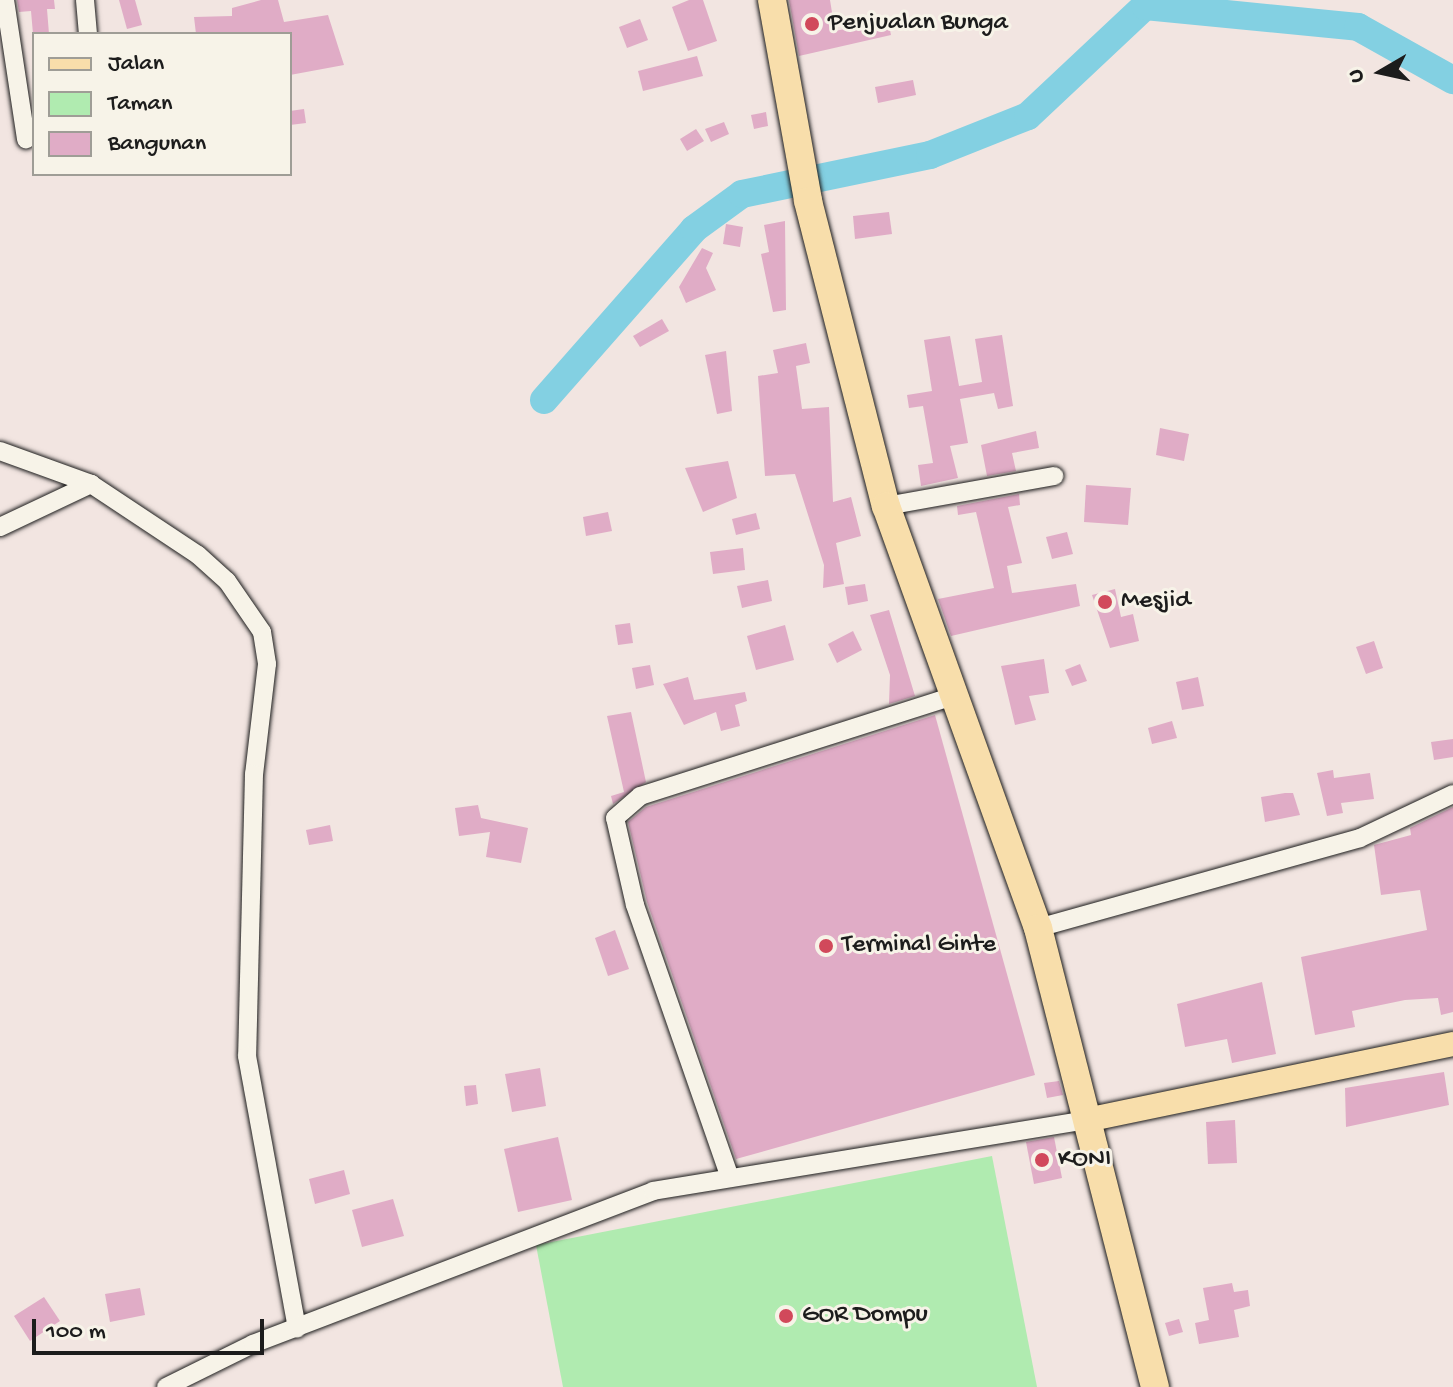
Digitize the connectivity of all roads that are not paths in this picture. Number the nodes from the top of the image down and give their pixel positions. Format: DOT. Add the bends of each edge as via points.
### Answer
graph roads {
  1 [pos="5,0"];
  2 [pos="85,0"];
  3 [pos="772,0"];
  4 [pos="88,32"];
  5 [pos="26,139"];
  6 [pos="0,451"];
  7 [pos="1054,476"];
  8 [pos="91,484"];
  9 [pos="886,506"];
  10 [pos="0,527"];
  11 [pos="950,697"];
  12 [pos="1453,794"];
  13 [pos="1038,928"];
  14 [pos="1453,1044"];
  15 [pos="1091,1119"];
  16 [pos="729,1175"];
  17 [pos="297,1328"];
  18 [pos="166,1387"];
  19 [pos="1155,1387"];
  1 -- 5 [label="street"];
  2 -- 4 [label="street"];
  3 -- 9 [label="highway" via="808,201"];
  6 -- 8 [label="street"];
  7 -- 9 [label="street"];
  8 -- 10 [label="street"];
  8 -- 17 [label="street" via="198,555 227,581 262,632 267,664 253,788 247,1056"];
  9 -- 11 [label="highway"];
  11 -- 13 [label="highway"];
  11 -- 16 [label="street" via="640,796 615,818 635,905"];
  12 -- 13 [label="street" via="1360,838"];
  13 -- 15 [label="highway"];
  14 -- 15 [label="main road"];
  15 -- 16 [label="street"];
  15 -- 19 [label="highway"];
  16 -- 17 [label="street" via="653,1191"];
  17 -- 18 [label="street"];
}
